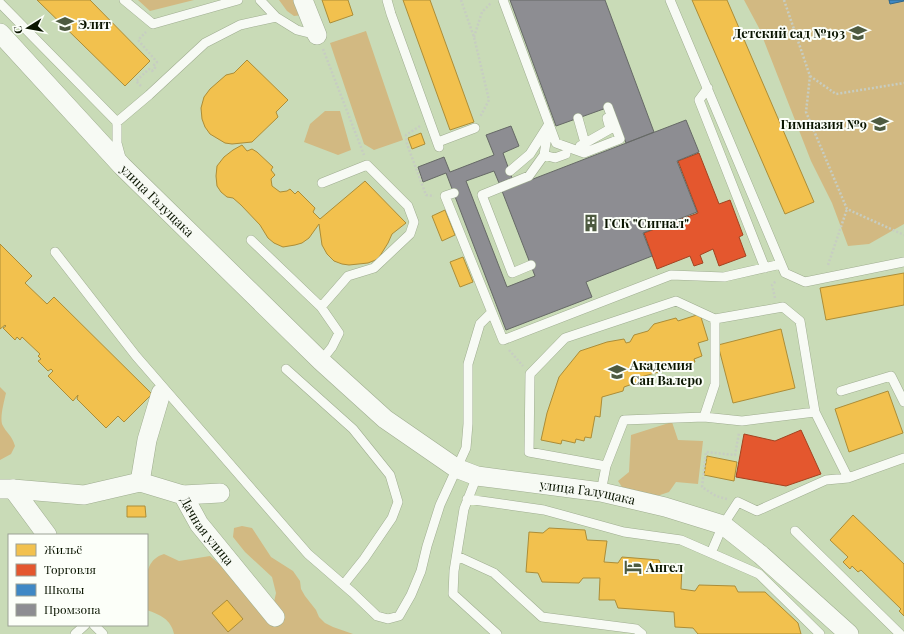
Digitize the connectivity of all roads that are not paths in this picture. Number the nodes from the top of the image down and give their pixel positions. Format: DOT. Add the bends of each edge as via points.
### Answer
graph roads {
  1 [pos="124,0"];
  2 [pos="238,0"];
  3 [pos="260,0"];
  4 [pos="304,0"];
  5 [pos="387,0"];
  6 [pos="503,0"];
  7 [pos="670,0"];
  8 [pos="0,3"];
  9 [pos="276,17"];
  10 [pos="0,33"];
  11 [pos="317,35"];
  12 [pos="708,88"];
  13 [pos="578,118"];
  14 [pos="117,122"];
  15 [pos="549,124"];
  16 [pos="471,130"];
  17 [pos="566,154"];
  18 [pos="544,155"];
  19 [pos="122,166"];
  20 [pos="510,171"];
  21 [pos="322,183"];
  22 [pos="449,195"];
  23 [pos="251,240"];
  24 [pos="55,252"];
  25 [pos="904,262"];
  26 [pos="781,264"];
  27 [pos="531,265"];
  28 [pos="765,268"];
  29 [pos="321,307"];
  30 [pos="491,313"];
  31 [pos="715,319"];
  32 [pos="321,362"];
  33 [pos="286,369"];
  34 [pos="841,391"];
  35 [pos="161,393"];
  36 [pos="904,402"];
  37 [pos="815,412"];
  38 [pos="704,417"];
  39 [pos="904,458"];
  40 [pos="606,466"];
  41 [pos="456,468"];
  42 [pos="476,476"];
  43 [pos="848,478"];
  44 [pos="140,482"];
  45 [pos="6,489"];
  46 [pos="601,492"];
  47 [pos="220,493"];
  48 [pos="183,495"];
  49 [pos="467,499"];
  50 [pos="723,525"];
  51 [pos="795,531"];
  52 [pos="45,534"];
  53 [pos="711,553"];
  54 [pos="457,556"];
  55 [pos="344,584"];
  56 [pos="275,617"];
  57 [pos="83,626"];
  58 [pos="95,626"];
  59 [pos="75,634"];
  60 [pos="103,634"];
  61 [pos="497,634"];
  62 [pos="642,634"];
  63 [pos="820,634"];
  64 [pos="849,634"];
  65 [pos="900,634"];
  1 -- 2 [label="lane" via="153,24"];
  3 -- 9 [label="lane"];
  4 -- 11 [label="street"];
  5 -- 16 [label="lane" via="438,145"];
  6 -- 15 [label="lane"];
  7 -- 12 [label="lane"];
  8 -- 14 [label="lane"];
  9 -- 11 [label="lane" via="297,30"];
  9 -- 14 [label="lane" via="240,25 205,43"];
  10 -- 19 [label="street, улица Галущака"];
  12 -- 26 [label="lane"];
  12 -- 28 [label="lane" via="699,100"];
  13 -- 15 [label="lane" via="582,144 610,129 606,108 620,139 584,153 556,143"];
  14 -- 19 [label="lane" via="117,143"];
  15 -- 18 [label="lane"];
  15 -- 20 [label="lane" via="530,154"];
  17 -- 18 [label="lane" via="555,158"];
  18 -- 27 [label="lane" via="529,176 482,195 512,272"];
  19 -- 32 [label="street, улица Галущака"];
  21 -- 29 [label="lane" via="367,164 408,206 414,222 410,234 374,268 348,276"];
  22 -- 30 [label="lane"];
  23 -- 29 [label="lane"];
  24 -- 55 [label="lane" via="136,356 303,548"];
  25 -- 26 [label="lane" via="805,282 785,273"];
  26 -- 28 [label="lane"];
  28 -- 30 [label="lane" via="724,277 671,275 502,340"];
  29 -- 32 [label="lane" via="339,333"];
  30 -- 41 [label="lane" via="480,324 468,364 466,448"];
  31 -- 37 [label="lane" via="783,307 800,321"];
  31 -- 38 [label="lane" via="715,384"];
  31 -- 40 [label="lane" via="676,301 565,338 530,374 529,452"];
  32 -- 41 [label="street, улица Галущака" via="385,419"];
  33 -- 55 [label="lane" via="353,429 390,476 398,502 392,518"];
  34 -- 36 [label="lane" via="891,376"];
  35 -- 44 [label="street" via="147,440"];
  37 -- 38 [label="lane" via="742,421"];
  37 -- 43 [label="lane"];
  38 -- 40 [label="lane" via="624,420"];
  39 -- 43 [label="lane"];
  40 -- 46 [label="lane"];
  41 -- 42 [label="street, улица Галущака"];
  41 -- 55 [label="lane" via="440,505 421,571 399,616 388,620 377,616"];
  42 -- 46 [label="street, улица Галущака"];
  42 -- 49 [label="lane"];
  43 -- 50 [label="lane" via="826,480 757,512 738,502"];
  44 -- 45 [label="street, Дачная улица" via="84,495"];
  44 -- 48 [label="street, Дачная улица"];
  45 -- 52 [label="street"];
  46 -- 50 [label="street, улица Галущака" via="665,507"];
  47 -- 48 [label="street"];
  48 -- 56 [label="street, Дачная улица" via="199,524"];
  49 -- 53 [label="lane" via="544,510 624,532 682,540"];
  49 -- 54 [label="lane"];
  50 -- 53 [label="lane"];
  50 -- 64 [label="street, улица Галущака" via="762,555"];
  51 -- 65 [label="lane"];
  53 -- 63 [label="lane" via="759,574"];
  54 -- 61 [label="lane" via="454,594"];
  54 -- 62 [label="lane" via="494,573 542,617 636,629"];
  57 -- 59 [label="lane"];
  58 -- 60 [label="lane"];
}
